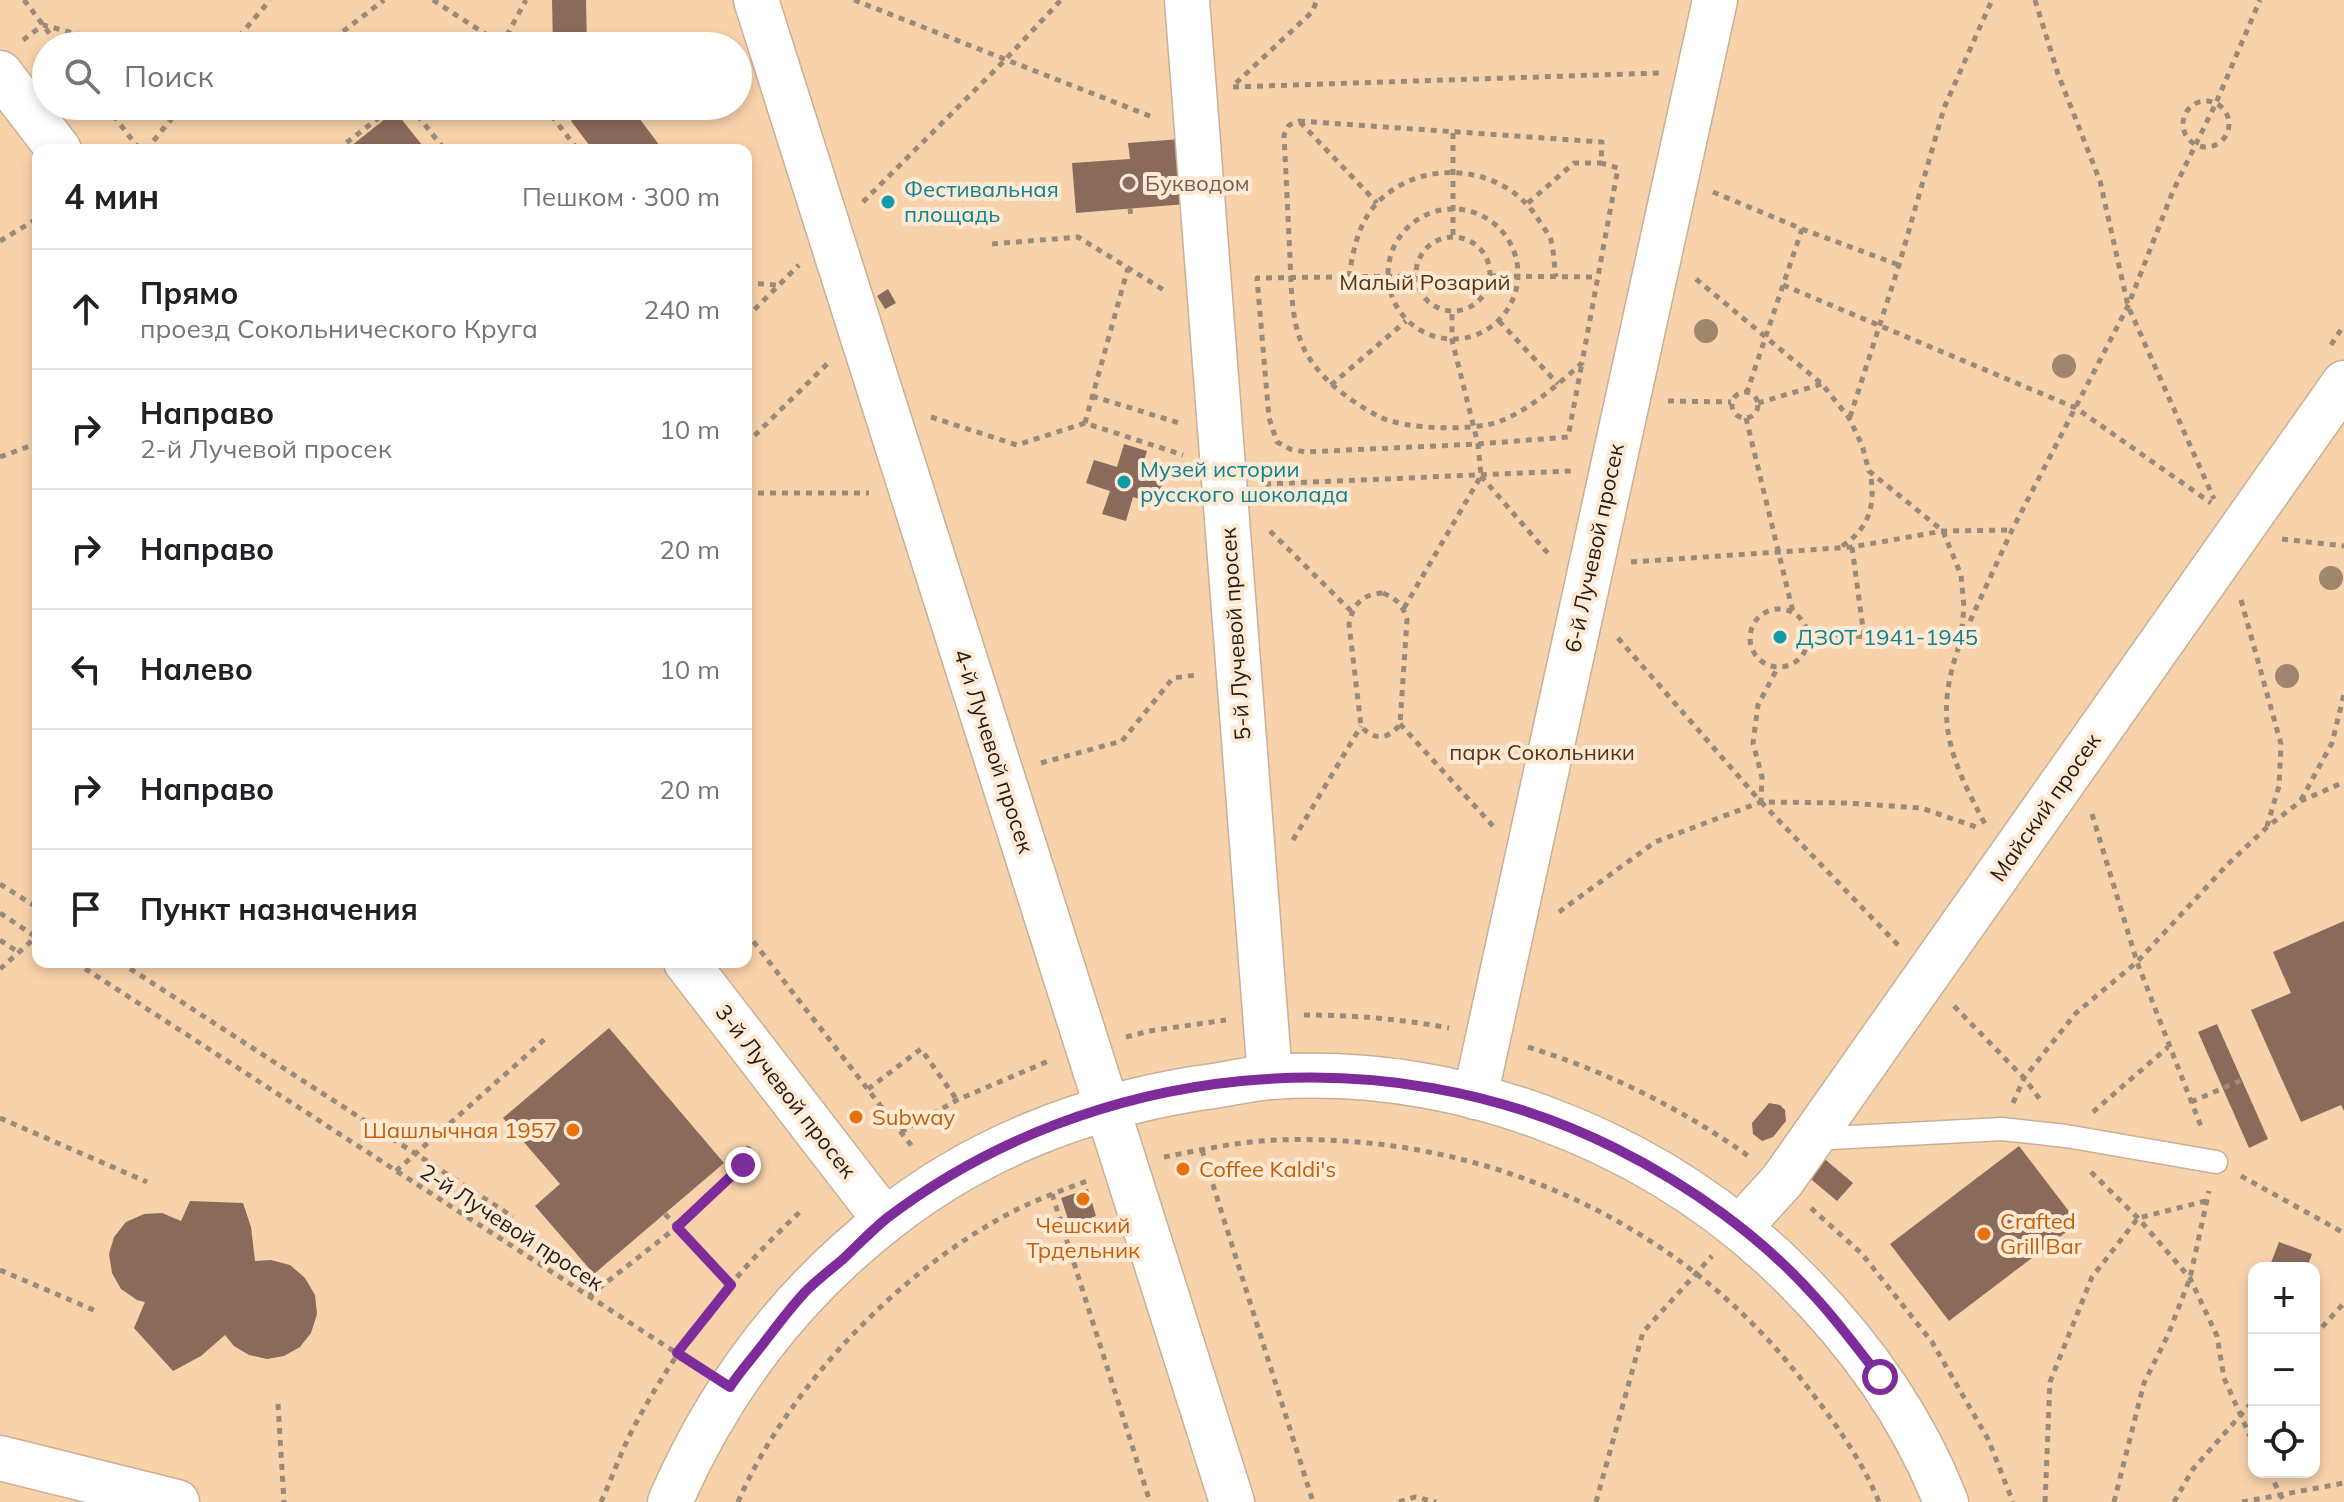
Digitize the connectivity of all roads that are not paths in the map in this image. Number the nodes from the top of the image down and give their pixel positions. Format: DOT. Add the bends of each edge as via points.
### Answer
graph roads {
  1 [pos="756,0"];
  2 [pos="1187,0"];
  3 [pos="1715,0"];
  4 [pos="11,57"];
  5 [pos="32,98"];
  6 [pos="44,120"];
  7 [pos="56,144"];
  8 [pos="2344,383"];
  9 [pos="691,968"];
  10 [pos="1270,1077"];
  11 [pos="1475,1097"];
  12 [pos="1107,1106"];
  13 [pos="1812,1139"];
  14 [pos="2216,1162"];
  15 [pos="885,1220"];
  16 [pos="1728,1240"];
  17 [pos="0,1458"];
  18 [pos="177,1502"];
  19 [pos="670,1502"];
  20 [pos="1232,1502"];
  21 [pos="1946,1502"];
  1 -- 12 [label="street, 4-й Лучевой просек"];
  2 -- 10 [label="street, 5-й Лучевой просек"];
  3 -- 11 [label="street, 6-й Лучевой просек"];
  4 -- 5 [label="street"];
  6 -- 7 [label="street"];
  8 -- 13 [label="street, Майский просек"];
  9 -- 15 [label="street, 3-й Лучевой просек"];
  10 -- 11 [label="street" via="1339,1077"];
  10 -- 12 [label="street"];
  11 -- 16 [label="street" via="1546,1118 1679,1184"];
  12 -- 15 [label="street" via="988,1154"];
  12 -- 20 [label="street, 4-й Лучевой просек"];
  13 -- 14 [label="lane" via="2002,1129"];
  13 -- 16 [label="street, Майский просек"];
  15 -- 19 [label="street" via="806,1292 730,1387"];
  16 -- 21 [label="street" via="1816,1297 1880,1377 1932,1466"];
  17 -- 18 [label="street"];
}
